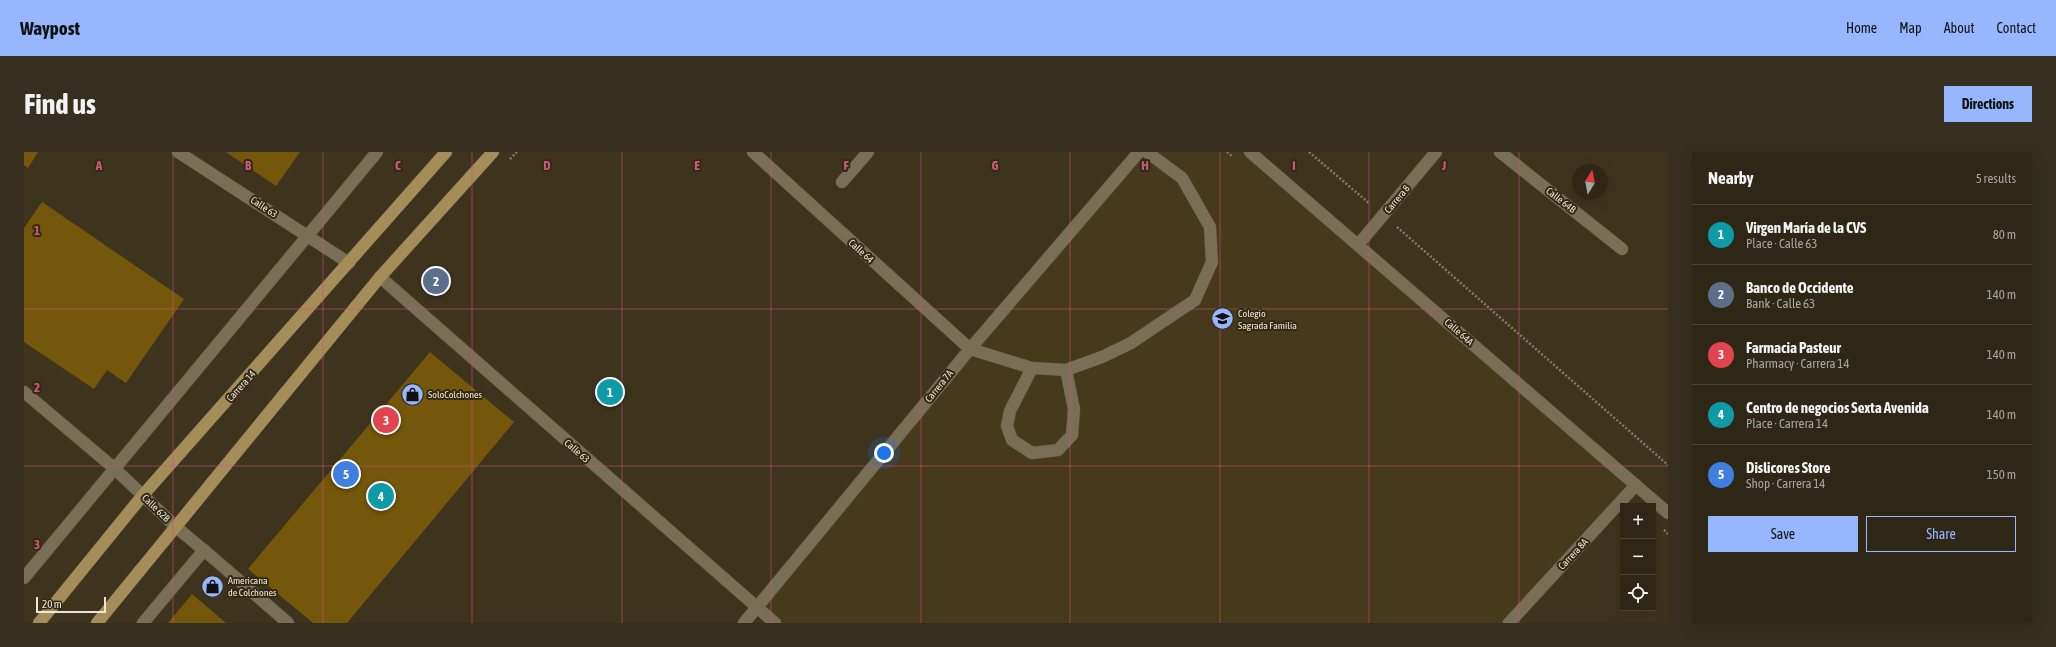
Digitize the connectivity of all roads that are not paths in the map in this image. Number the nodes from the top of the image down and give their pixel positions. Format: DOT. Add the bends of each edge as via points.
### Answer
graph roads {
  1 [pos="178,152"];
  2 [pos="377,152"];
  3 [pos="446,152"];
  4 [pos="493,152"];
  5 [pos="753,152"];
  6 [pos="868,152"];
  7 [pos="1138,152"];
  8 [pos="1147,152"];
  9 [pos="1250,152"];
  10 [pos="1436,152"];
  11 [pos="1500,152"];
  12 [pos="842,182"];
  13 [pos="309,236"];
  14 [pos="1358,245"];
  15 [pos="1622,249"];
  16 [pos="349,263"];
  17 [pos="380,277"];
  18 [pos="970,349"];
  19 [pos="1032,368"];
  20 [pos="1066,370"];
  21 [pos="25,396"];
  22 [pos="114,468"];
  23 [pos="1636,485"];
  24 [pos="143,495"];
  25 [pos="1668,513"];
  26 [pos="176,528"];
  27 [pos="204,550"];
  28 [pos="24,578"];
  29 [pos="757,608"];
  30 [pos="39,623"];
  31 [pos="97,623"];
  32 [pos="144,623"];
  33 [pos="288,623"];
  34 [pos="744,623"];
  35 [pos="774,623"];
  36 [pos="1508,623"];
  1 -- 13 [label="street, Calle 63"];
  2 -- 13 [label="street"];
  3 -- 16 [label="main road, Carrera 14"];
  4 -- 17 [label="main road"];
  5 -- 18 [label="street, Calle 64"];
  6 -- 12 [label="street"];
  7 -- 18 [label="street, Carrera 7A"];
  8 -- 20 [label="street" via="1182,178 1210,227 1212,262 1194,300 1131,343 1102,358"];
  9 -- 14 [label="street, Calle 64A"];
  10 -- 14 [label="street, Carrera 8"];
  11 -- 15 [label="street, Calle 64B"];
  13 -- 16 [label="street, Calle 63"];
  13 -- 22 [label="street"];
  14 -- 23 [label="street, Calle 64A"];
  16 -- 24 [label="main road, Carrera 14"];
  17 -- 26 [label="main road"];
  17 -- 29 [label="street, Calle 63"];
  18 -- 19 [label="street"];
  18 -- 29 [label="street, Carrera 7A"];
  19 -- 20 [label="street"];
  19 -- 20 [label="street" via="1010,411 1008,426 1012,440 1032,453 1058,450 1072,434 1074,409"];
  21 -- 22 [label="street, Calle 62B"];
  22 -- 24 [label="street, Calle 62B"];
  22 -- 28 [label="street"];
  23 -- 25 [label="street, Calle 64A"];
  23 -- 36 [label="street, Carrera 8A"];
  24 -- 26 [label="street, Calle 62B"];
  24 -- 30 [label="main road, Carrera 14"];
  26 -- 27 [label="street, Calle 62B"];
  26 -- 31 [label="main road"];
  27 -- 32 [label="street"];
  27 -- 33 [label="street, Calle 62B"];
  29 -- 34 [label="street, Carrera 7A"];
  29 -- 35 [label="street, Calle 63"];
}
